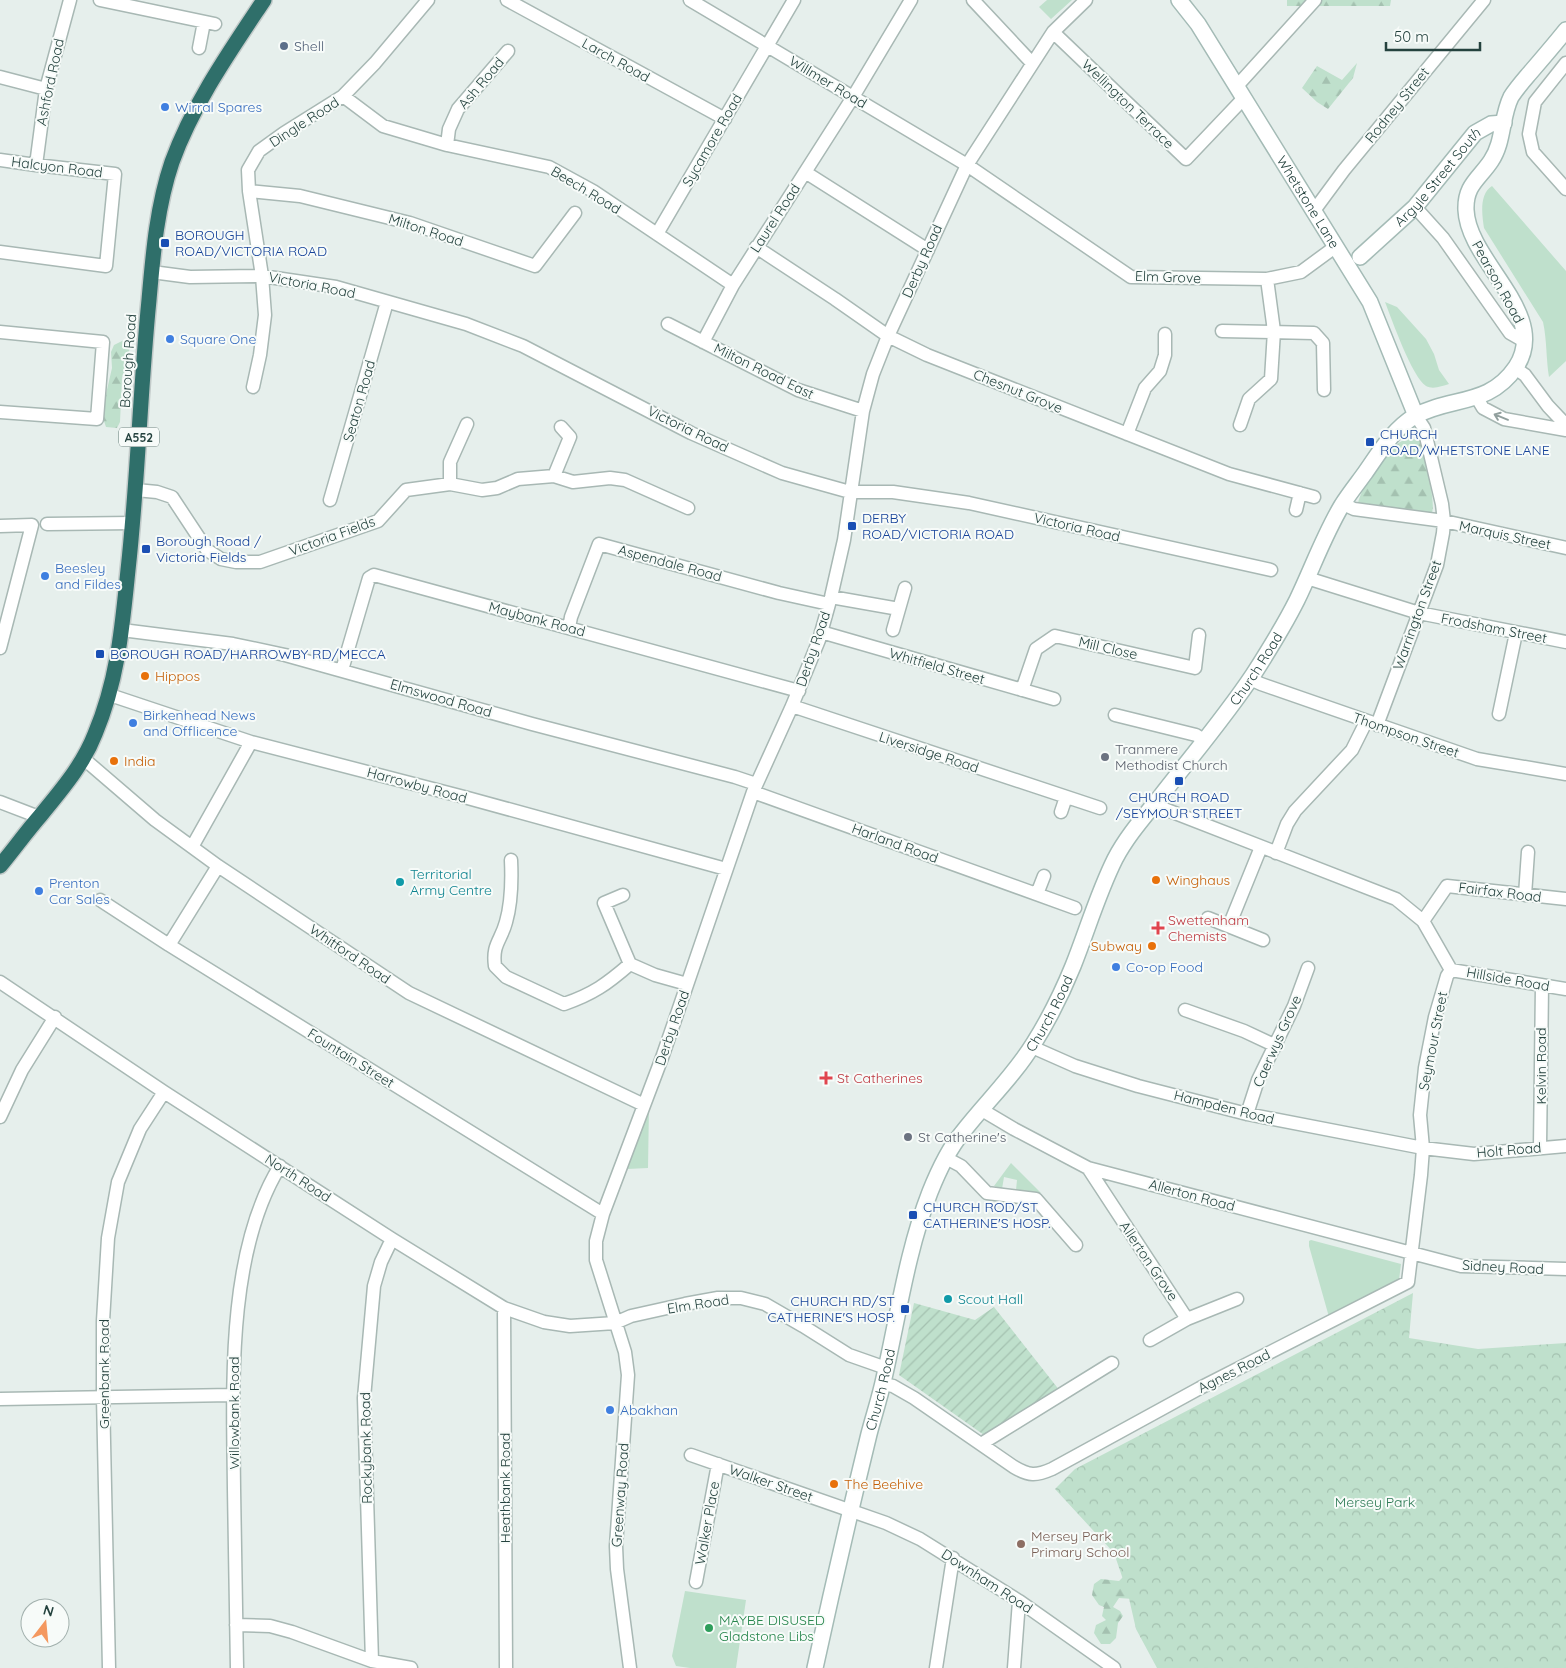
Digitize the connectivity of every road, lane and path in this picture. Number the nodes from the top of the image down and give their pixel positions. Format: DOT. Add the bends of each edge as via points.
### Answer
graph roads {
  1 [pos="70,0"];
  2 [pos="100,0"];
  3 [pos="264,0"];
  4 [pos="428,0"];
  5 [pos="507,0"];
  6 [pos="794,0"];
  7 [pos="911,0"];
  8 [pos="973,0"];
  9 [pos="1086,0"];
  10 [pos="1179,0"];
  11 [pos="1315,0"];
  12 [pos="1484,0"];
  13 [pos="697,2"];
  14 [pos="1566,30"];
  15 [pos="1053,32"];
  16 [pos="767,46"];
  17 [pos="200,48"];
  18 [pos="508,51"];
  19 [pos="1032,63"];
  20 [pos="1566,63"];
  21 [pos="0,77"];
  22 [pos="46,89"];
  23 [pos="1240,92"];
  24 [pos="343,96"];
  25 [pos="853,97"];
  26 [pos="724,119"];
  27 [pos="1504,123"];
  28 [pos="447,145"];
  29 [pos="0,160"];
  30 [pos="36,165"];
  31 [pos="967,165"];
  32 [pos="805,172"];
  33 [pos="1566,189"];
  34 [pos="249,191"];
  35 [pos="1415,206"];
  36 [pos="1314,212"];
  37 [pos="575,213"];
  38 [pos="656,234"];
  39 [pos="756,247"];
  40 [pos="1335,247"];
  41 [pos="928,250"];
  42 [pos="0,252"];
  43 [pos="1360,257"];
  44 [pos="152,272"];
  45 [pos="262,276"];
  46 [pos="1267,279"];
  47 [pos="733,285"];
  48 [pos="387,302"];
  49 [pos="668,324"];
  50 [pos="1222,330"];
  51 [pos="1274,331"];
  52 [pos="0,332"];
  53 [pos="1165,334"];
  54 [pos="888,336"];
  55 [pos="1524,341"];
  56 [pos="703,342"];
  57 [pos="1515,368"];
  58 [pos="253,387"];
  59 [pos="1324,390"];
  60 [pos="1477,398"];
  61 [pos="0,412"];
  62 [pos="863,412"];
  63 [pos="1416,416"];
  64 [pos="467,424"];
  65 [pos="1240,425"];
  66 [pos="1566,425"];
  67 [pos="561,427"];
  68 [pos="1566,430"];
  69 [pos="1127,434"];
  70 [pos="554,476"];
  71 [pos="450,484"];
  72 [pos="136,490"];
  73 [pos="850,492"];
  74 [pos="1300,493"];
  75 [pos="1314,497"];
  76 [pos="330,500"];
  77 [pos="1343,504"];
  78 [pos="688,508"];
  79 [pos="1296,510"];
  80 [pos="1444,522"];
  81 [pos="133,523"];
  82 [pos="47,524"];
  83 [pos="0,526"];
  84 [pos="1566,548"];
  85 [pos="1271,570"];
  86 [pos="1307,578"];
  87 [pos="905,588"];
  88 [pos="830,600"];
  89 [pos="899,609"];
  90 [pos="1419,614"];
  91 [pos="569,628"];
  92 [pos="122,630"];
  93 [pos="893,630"];
  94 [pos="821,632"];
  95 [pos="1516,633"];
  96 [pos="1199,635"];
  97 [pos="1566,642"];
  98 [pos="0,648"];
  99 [pos="342,670"];
  100 [pos="1250,679"];
  101 [pos="799,690"];
  102 [pos="1022,690"];
  103 [pos="110,695"];
  104 [pos="1054,699"];
  105 [pos="792,706"];
  106 [pos="1499,714"];
  107 [pos="1115,715"];
  108 [pos="1372,724"];
  109 [pos="1204,740"];
  110 [pos="251,742"];
  111 [pos="84,759"];
  112 [pos="1566,774"];
  113 [pos="754,788"];
  114 [pos="1066,797"];
  115 [pos="0,802"];
  116 [pos="1154,804"];
  117 [pos="1100,808"];
  118 [pos="1061,812"];
  119 [pos="39,817"];
  120 [pos="192,847"];
  121 [pos="1261,847"];
  122 [pos="1528,852"];
  123 [pos="1276,853"];
  124 [pos="510,860"];
  125 [pos="0,866"];
  126 [pos="218,866"];
  127 [pos="726,869"];
  128 [pos="1044,876"];
  129 [pos="1038,894"];
  130 [pos="623,895"];
  131 [pos="1525,895"];
  132 [pos="100,900"];
  133 [pos="1566,900"];
  134 [pos="1075,908"];
  135 [pos="1208,918"];
  136 [pos="1422,921"];
  137 [pos="1229,926"];
  138 [pos="1263,940"];
  139 [pos="169,945"];
  140 [pos="630,964"];
  141 [pos="1308,968"];
  142 [pos="1451,970"];
  143 [pos="0,982"];
  144 [pos="687,984"];
  145 [pos="1542,985"];
  146 [pos="1566,989"];
  147 [pos="1185,1010"];
  148 [pos="55,1017"];
  149 [pos="1276,1046"];
  150 [pos="1032,1047"];
  151 [pos="164,1092"];
  152 [pos="644,1105"];
  153 [pos="982,1110"];
  154 [pos="1247,1114"];
  155 [pos="0,1117"];
  156 [pos="1566,1146"];
  157 [pos="1540,1147"];
  158 [pos="1423,1148"];
  159 [pos="946,1158"];
  160 [pos="280,1166"];
  161 [pos="1088,1168"];
  162 [pos="602,1214"];
  163 [pos="392,1240"];
  164 [pos="1076,1246"];
  165 [pos="1412,1254"];
  166 [pos="1566,1269"];
  167 [pos="1237,1299"];
  168 [pos="504,1308"];
  169 [pos="1187,1319"];
  170 [pos="615,1323"];
  171 [pos="1150,1340"];
  172 [pos="1112,1363"];
  173 [pos="886,1368"];
  174 [pos="883,1384"];
  175 [pos="232,1395"];
  176 [pos="103,1397"];
  177 [pos="0,1399"];
  178 [pos="981,1444"];
  179 [pos="691,1455"];
  180 [pos="718,1464"];
  181 [pos="851,1511"];
  182 [pos="953,1558"];
  183 [pos="696,1582"];
  184 [pos="1019,1601"];
  185 [pos="236,1625"];
  186 [pos="372,1660"];
  187 [pos="1098,1662"];
  188 [pos="109,1668"];
  189 [pos="237,1668"];
  190 [pos="411,1668"];
  191 [pos="506,1668"];
  192 [pos="630,1668"];
  193 [pos="815,1668"];
  194 [pos="936,1668"];
  195 [pos="1014,1668"];
  196 [pos="1114,1668"];
  1 -- 22 [label="street, Ashford Road"];
  2 -- 17 [label="street" via="210,23"];
  3 -- 44 [label="highway, Borough Road / A552" via="196,110 172,163 162,203"];
  4 -- 24 [label="street, Dingle Road"];
  5 -- 26 [label="street, Larch Road"];
  6 -- 16 [label="street, Sycamore Road"];
  7 -- 25 [label="street, Laurel Road"];
  8 -- 19 [label="street"];
  9 -- 15 [label="street, Derby Road"];
  10 -- 23 [label="main road, Whetstone Lane" via="1198,24"];
  11 -- 23 [label="street"];
  12 -- 36 [label="street, Rodney Street"];
  13 -- 16 [label="street, Willmer Road"];
  14 -- 27 [label="main road" via="1515,92"];
  15 -- 19 [label="street, Derby Road"];
  15 -- 23 [label="street, Wellington Terrace" via="1186,159"];
  16 -- 25 [label="street, Willmer Road"];
  16 -- 26 [label="street, Sycamore Road"];
  18 -- 28 [label="street, Ash Road" via="458,109 449,129"];
  19 -- 31 [label="street, Derby Road"];
  20 -- 33 [label="street" via="1535,102 1529,134 1533,152"];
  21 -- 22 [label="street"];
  22 -- 30 [label="street, Ashford Road"];
  23 -- 36 [label="main road, Whetstone Lane"];
  24 -- 28 [label="street, Beech Road" via="384,126"];
  24 -- 34 [label="street, Dingle Road" via="259,151 248,170"];
  25 -- 31 [label="street, Willmer Road"];
  25 -- 32 [label="street, Laurel Road"];
  26 -- 38 [label="street, Sycamore Road"];
  27 -- 35 [label="main road, Argyle Street South" via="1490,124 1475,133"];
  27 -- 55 [label="main road, Pearson Road" via="1492,160 1468,193 1466,209 1468,226 1519,315 1525,332"];
  28 -- 38 [label="street, Beech Road" via="549,167 593,191"];
  29 -- 30 [label="street, Halcyon Road"];
  30 -- 42 [label="street, Halcyon Road" via="115,174 106,266"];
  31 -- 41 [label="street, Derby Road"];
  31 -- 46 [label="street, Elm Grove" via="1131,277"];
  32 -- 39 [label="street, Laurel Road"];
  32 -- 41 [label="street"];
  34 -- 37 [label="street, Milton Road" via="300,196 410,223 534,266"];
  34 -- 45 [label="street, Dingle Road"];
  35 -- 43 [label="main road, Argyle Street South"];
  35 -- 55 [label="street" via="1443,238 1510,333"];
  36 -- 40 [label="main road, Whetstone Lane"];
  38 -- 47 [label="street, Beech Road"];
  39 -- 47 [label="street, Laurel Road"];
  39 -- 54 [label="street, Chesnut Grove"];
  40 -- 46 [label="street, Elm Grove" via="1301,272"];
  40 -- 63 [label="main road, Whetstone Lane" via="1370,302"];
  41 -- 54 [label="street, Derby Road"];
  44 -- 45 [label="street, Victoria Road" via="190,277"];
  44 -- 72 [label="highway, Borough Road / A552"];
  45 -- 48 [label="street, Victoria Road" via="336,287"];
  45 -- 58 [label="street, Dingle Road" via="265,315"];
  46 -- 51 [label="street"];
  47 -- 56 [label="street, Laurel Road"];
  48 -- 73 [label="street, Victoria Road" via="466,324 523,346 691,433 782,473"];
  48 -- 76 [label="street, Seaton Road"];
  49 -- 56 [label="street, Milton Road East"];
  50 -- 51 [label="street"];
  51 -- 59 [label="street" via="1314,333 1323,343"];
  51 -- 65 [label="street" via="1271,379 1249,399"];
  52 -- 61 [label="street" via="103,342 97,419"];
  53 -- 69 [label="street" via="1165,355 1160,371 1146,388"];
  54 -- 62 [label="street, Derby Road"];
  54 -- 69 [label="street, Chesnut Grove" via="927,355"];
  55 -- 57 [label="main road, Pearson Road"];
  56 -- 62 [label="street, Milton Road East" via="798,390"];
  57 -- 60 [label="main road, Pearson Road" via="1500,385"];
  57 -- 66 [label="street" via="1525,375"];
  60 -- 63 [label="main road, Pearson Road"];
  68 -- 60 [label="street, one-way" via="1504,419 1483,408"];
  62 -- 73 [label="street, Derby Road"];
  63 -- 77 [label="main road, Church Road" via="1389,440"];
  63 -- 80 [label="street, Warrington Street" via="1424,428"];
  64 -- 71 [label="street" via="450,462"];
  67 -- 70 [label="street" via="570,437"];
  69 -- 74 [label="street, Chesnut Grove" via="1229,474"];
  70 -- 71 [label="street, Victoria Fields" via="518,479 482,490"];
  70 -- 78 [label="street, Victoria Fields" via="573,482 610,478 625,480"];
  71 -- 72 [label="street, Victoria Fields" via="406,490 378,521 260,562 221,559 207,550 172,497"];
  72 -- 81 [label="highway, Borough Road / A552"];
  73 -- 85 [label="street, Victoria Road" via="893,492 969,503 1237,557"];
  73 -- 88 [label="street, Derby Road" via="844,540"];
  74 -- 75 [label="street, Chesnut Grove"];
  74 -- 79 [label="street"];
  77 -- 80 [label="street, Marquis Street" via="1354,509"];
  77 -- 86 [label="main road, Church Road"];
  80 -- 84 [label="street, Marquis Street"];
  80 -- 90 [label="street, Warrington Street" via="1437,566"];
  81 -- 82 [label="street"];
  81 -- 92 [label="highway, Borough Road / A552"];
  83 -- 98 [label="street" via="32,525"];
  86 -- 90 [label="street, Frodsham Street"];
  86 -- 100 [label="main road, Church Road" via="1279,633"];
  87 -- 89 [label="street"];
  88 -- 89 [label="street"];
  88 -- 91 [label="street, Aspendale Road" via="779,592 599,544"];
  88 -- 94 [label="street, Derby Road"];
  89 -- 93 [label="street"];
  90 -- 95 [label="street, Frodsham Street"];
  90 -- 108 [label="street, Warrington Street"];
  91 -- 99 [label="street, Maybank Road" via="374,575 369,578"];
  91 -- 101 [label="street, Maybank Road"];
  92 -- 99 [label="street, Elmswood Road" via="233,644"];
  92 -- 103 [label="highway, Borough Road / A552"];
  94 -- 101 [label="street, Derby Road"];
  94 -- 102 [label="street, Whitfield Street"];
  95 -- 97 [label="street, Frodsham Street"];
  95 -- 106 [label="street"];
  96 -- 102 [label="street, Mill Close" via="1195,668 1055,636 1036,649"];
  99 -- 113 [label="street, Elmswood Road" via="736,777"];
  100 -- 108 [label="street, Thompson Street"];
  100 -- 109 [label="main road, Church Road"];
  101 -- 105 [label="street, Derby Road"];
  102 -- 104 [label="street, Whitfield Street"];
  103 -- 110 [label="street, Harrowby Road"];
  103 -- 111 [label="highway, Borough Road / A552"];
  105 -- 113 [label="street, Derby Road"];
  105 -- 114 [label="street, Liversidge Road"];
  107 -- 109 [label="street" via="1196,735"];
  108 -- 112 [label="street, Thompson Street" via="1477,759"];
  108 -- 123 [label="street, Warrington Street" via="1295,811"];
  109 -- 116 [label="main road, Church Road"];
  110 -- 120 [label="street"];
  110 -- 127 [label="street, Harrowby Road"];
  111 -- 119 [label="highway, Borough Road / A552"];
  111 -- 120 [label="street, Whitford Road"];
  113 -- 127 [label="street, Derby Road"];
  113 -- 129 [label="street, Harland Road"];
  114 -- 117 [label="street, Liversidge Road"];
  114 -- 118 [label="street"];
  115 -- 119 [label="street"];
  116 -- 121 [label="street"];
  116 -- 150 [label="main road, Church Road" via="1133,829 1116,858 1068,977"];
  119 -- 125 [label="highway, Borough Road / A552"];
  120 -- 126 [label="street, Whitford Road"];
  121 -- 123 [label="street"];
  121 -- 137 [label="street"];
  122 -- 131 [label="street"];
  123 -- 136 [label="street" via="1396,899"];
  124 -- 140 [label="street" via="510,908 493,953 494,966 506,976 564,1004 598,990"];
  126 -- 139 [label="street"];
  126 -- 152 [label="street, Whitford Road" via="408,993"];
  127 -- 144 [label="street, Derby Road"];
  128 -- 129 [label="street"];
  129 -- 134 [label="street, Harland Road"];
  130 -- 140 [label="street" via="604,903"];
  131 -- 133 [label="street, Fairfax Road"];
  131 -- 136 [label="street, Fairfax Road" via="1447,886"];
  132 -- 139 [label="street, Fountain Street"];
  135 -- 137 [label="street"];
  136 -- 142 [label="street"];
  137 -- 138 [label="street"];
  139 -- 162 [label="street, Fountain Street"];
  140 -- 144 [label="street"];
  141 -- 149 [label="street, Caerwys Grove"];
  142 -- 145 [label="street, Hillside Road"];
  142 -- 158 [label="street, Seymour Street" via="1435,1017 1424,1068 1420,1115"];
  143 -- 148 [label="street, North Road"];
  144 -- 152 [label="street, Derby Road"];
  145 -- 146 [label="street, Hillside Road"];
  145 -- 157 [label="street, Kelvin Road"];
  147 -- 149 [label="street"];
  148 -- 151 [label="street, North Road"];
  148 -- 155 [label="street" via="22,1070"];
  149 -- 154 [label="street, Caerwys Grove" via="1258,1080"];
  150 -- 153 [label="main road, Church Road"];
  150 -- 154 [label="street, Hampden Road" via="1075,1066 1138,1086"];
  151 -- 160 [label="street, North Road"];
  151 -- 176 [label="street, Greenbank Road" via="140,1129 118,1182 107,1244"];
  152 -- 162 [label="street, Derby Road"];
  153 -- 159 [label="main road, Church Road" via="960,1135"];
  153 -- 161 [label="street, Allerton Road"];
  154 -- 158 [label="street, Hampden Road"];
  156 -- 157 [label="street, Holt Road"];
  157 -- 158 [label="street, Holt Road" via="1474,1154"];
  158 -- 165 [label="street, Seymour Street"];
  159 -- 164 [label="street" via="961,1166 987,1193 1036,1199"];
  159 -- 173 [label="main road, Church Road" via="930,1191 916,1233"];
  160 -- 163 [label="street, North Road"];
  160 -- 175 [label="street, Willowbank Road" via="263,1198 250,1236 236,1334"];
  161 -- 165 [label="street, Allerton Road"];
  161 -- 169 [label="street, Allerton Grove"];
  162 -- 170 [label="street, Derby Road" via="596,1260"];
  163 -- 168 [label="street, North Road"];
  163 -- 186 [label="street, Rockybank Road" via="374,1286 364,1398"];
  165 -- 166 [label="street, Sidney Road" via="1461,1266"];
  165 -- 178 [label="street, Agnes Road" via="1408,1282 1200,1388 1052,1469 1036,1475 1021,1471"];
  167 -- 169 [label="street"];
  168 -- 170 [label="street, North Road" via="544,1322 570,1326"];
  168 -- 191 [label="street, Heathbank Road"];
  169 -- 171 [label="street"];
  170 -- 173 [label="street, Elm Road" via="685,1304 741,1298 765,1304 849,1355"];
  170 -- 192 [label="street, Greenway Road" via="625,1352 628,1374 616,1546"];
  172 -- 178 [label="street"];
  173 -- 174 [label="main road, Church Road"];
  174 -- 178 [label="street" via="894,1386 914,1398"];
  174 -- 181 [label="main road, Church Road"];
  175 -- 176 [label="street"];
  175 -- 185 [label="street, Willowbank Road"];
  176 -- 177 [label="street"];
  176 -- 188 [label="street, Greenbank Road"];
  179 -- 180 [label="street, Walker Street"];
  180 -- 181 [label="street, Walker Street"];
  180 -- 183 [label="street, Walker Place"];
  181 -- 182 [label="street, Downham Road" via="903,1530"];
  181 -- 193 [label="main road, Church Road"];
  182 -- 184 [label="street, Downham Road"];
  182 -- 194 [label="street"];
  184 -- 187 [label="street, Downham Road"];
  184 -- 195 [label="street"];
  185 -- 186 [label="street" via="270,1626"];
  185 -- 189 [label="street, Willowbank Road"];
  186 -- 190 [label="street"];
  187 -- 196 [label="street, Downham Road"];
}
